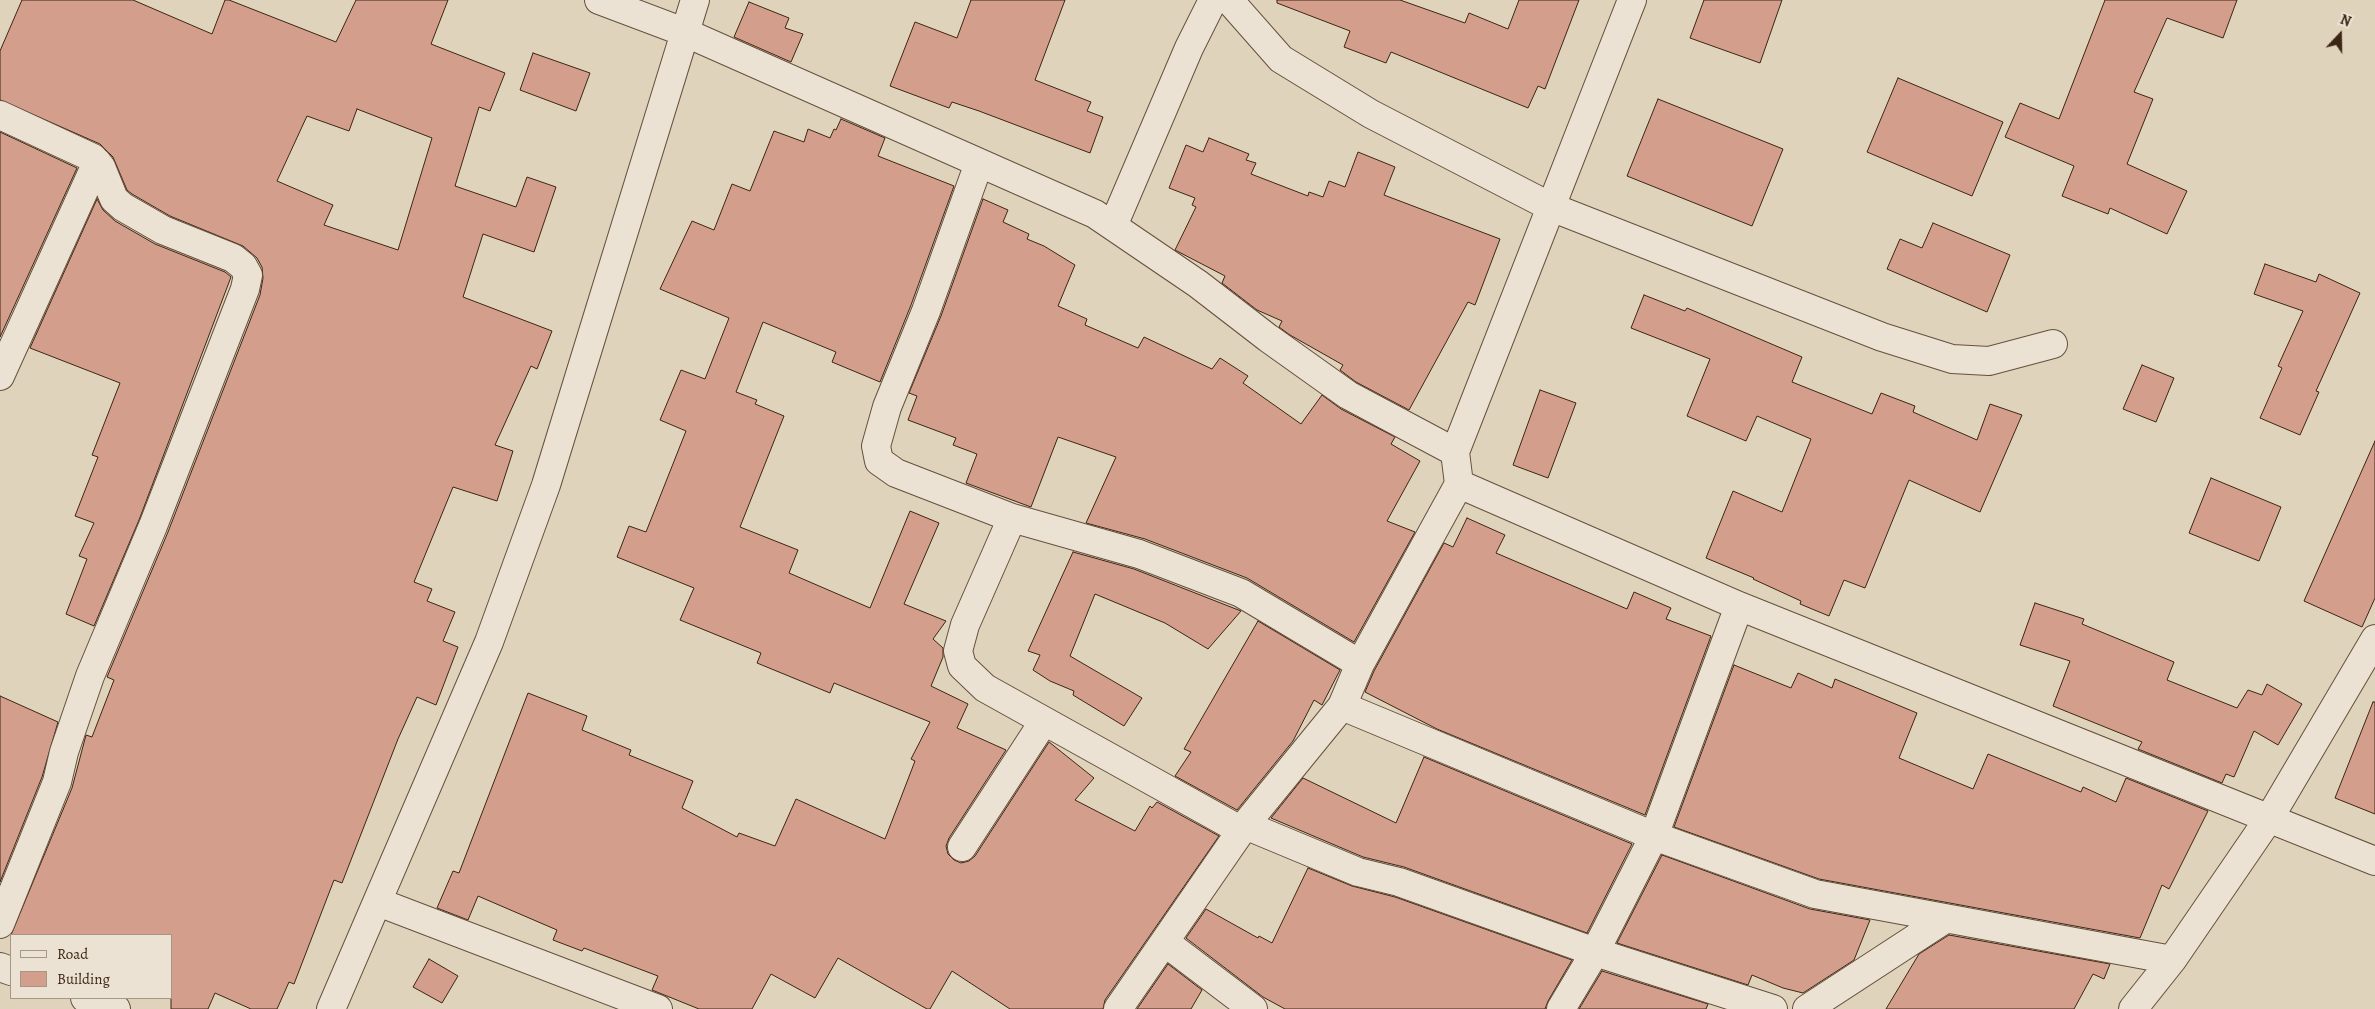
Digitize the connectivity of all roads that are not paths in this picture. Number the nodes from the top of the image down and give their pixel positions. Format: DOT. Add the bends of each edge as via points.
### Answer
graph roads {
  1 [pos="599,0"];
  2 [pos="695,0"];
  3 [pos="1213,0"];
  4 [pos="1228,0"];
  5 [pos="1632,0"];
  6 [pos="684,32"];
  7 [pos="0,115"];
  8 [pos="97,162"];
  9 [pos="979,163"];
  10 [pos="1550,206"];
  11 [pos="1113,226"];
  12 [pos="2053,344"];
  13 [pos="0,376"];
  14 [pos="1455,452"];
  15 [pos="1459,484"];
  16 [pos="1012,518"];
  17 [pos="1739,606"];
  18 [pos="2375,639"];
  19 [pos="1360,664"];
  20 [pos="1342,706"];
  21 [pos="1044,721"];
  22 [pos="2270,817"];
  23 [pos="1244,828"];
  24 [pos="1654,836"];
  25 [pos="962,847"];
  26 [pos="2375,861"];
  27 [pos="378,902"];
  28 [pos="1945,919"];
  29 [pos="0,924"];
  30 [pos="1166,943"];
  31 [pos="1595,952"];
  32 [pos="2172,960"];
  33 [pos="88,999"];
  34 [pos="116,1009"];
  35 [pos="331,1009"];
  36 [pos="658,1009"];
  37 [pos="1118,1009"];
  38 [pos="1253,1009"];
  39 [pos="1561,1009"];
  40 [pos="1773,1009"];
  41 [pos="1806,1009"];
  42 [pos="2133,1009"];
  1 -- 6 [label="street"];
  2 -- 6 [label="street"];
  3 -- 11 [label="street" via="1189,48"];
  4 -- 10 [label="street" via="1281,59 1371,114"];
  5 -- 10 [label="street"];
  6 -- 9 [label="street"];
  6 -- 27 [label="street" via="546,485 489,642"];
  7 -- 8 [label="street"];
  8 -- 13 [label="street"];
  8 -- 29 [label="street" via="114,199 123,207 164,230 233,258 248,275 153,526 90,676 57,782"];
  9 -- 11 [label="street" via="1095,214"];
  9 -- 16 [label="street" via="926,311 893,390 876,446 879,461 896,474"];
  10 -- 12 [label="street" via="1882,337 1952,359 1988,360"];
  10 -- 14 [label="street"];
  11 -- 14 [label="street" via="1198,284 1348,395"];
  14 -- 15 [label="street"];
  15 -- 17 [label="street"];
  15 -- 19 [label="street"];
  16 -- 19 [label="street" via="1139,554 1241,593"];
  16 -- 21 [label="street" via="965,625 958,651 962,666 985,688"];
  17 -- 22 [label="street"];
  17 -- 24 [label="street"];
  18 -- 22 [label="street"];
  19 -- 20 [label="street"];
  20 -- 23 [label="street"];
  20 -- 24 [label="street"];
  21 -- 23 [label="street"];
  21 -- 25 [label="street"];
  22 -- 26 [label="street"];
  22 -- 32 [label="street"];
  23 -- 30 [label="street"];
  23 -- 31 [label="street" via="1358,872 1399,882"];
  24 -- 28 [label="street" via="1814,894"];
  24 -- 31 [label="street"];
  27 -- 35 [label="street"];
  27 -- 36 [label="street"];
  28 -- 32 [label="street"];
  28 -- 41 [label="street"];
  30 -- 37 [label="street"];
  30 -- 38 [label="street"];
  31 -- 39 [label="street"];
  31 -- 40 [label="street"];
  32 -- 42 [label="street"];
  33 -- 34 [label="street"];
}
